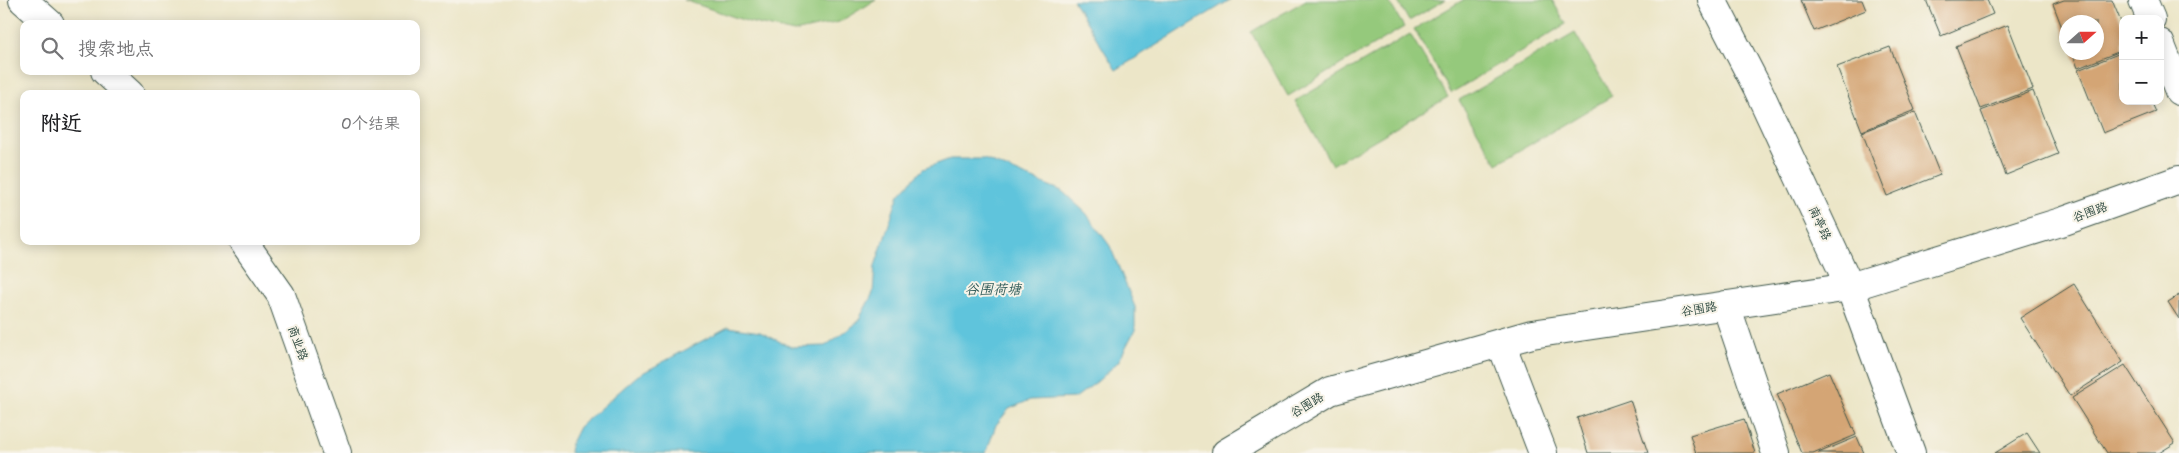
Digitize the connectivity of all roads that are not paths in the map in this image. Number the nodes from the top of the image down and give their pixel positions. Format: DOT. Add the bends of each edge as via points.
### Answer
graph roads {
  1 [pos="23,0"];
  2 [pos="1712,0"];
  3 [pos="2143,0"];
  4 [pos="2149,15"];
  5 [pos="46,20"];
  6 [pos="2164,53"];
  7 [pos="109,75"];
  8 [pos="126,90"];
  9 [pos="2179,91"];
  10 [pos="2179,180"];
  11 [pos="246,245"];
  12 [pos="1850,287"];
  13 [pos="1726,305"];
  14 [pos="1501,343"];
  15 [pos="337,453"];
  16 [pos="1226,453"];
  17 [pos="1544,453"];
  18 [pos="1776,453"];
  19 [pos="1911,453"];
  1 -- 5 [label="street"];
  2 -- 12 [label="street, 南亭路"];
  3 -- 4 [label="street"];
  6 -- 9 [label="street"];
  7 -- 8 [label="street"];
  10 -- 12 [label="street, 谷围路" via="2064,221"];
  11 -- 15 [label="street, 商业路" via="281,295"];
  12 -- 13 [label="street, 谷围路"];
  12 -- 19 [label="street, 南亭路"];
  13 -- 14 [label="street, 谷围路" via="1532,334"];
  13 -- 18 [label="street"];
  14 -- 16 [label="street, 谷围路" via="1330,391"];
  14 -- 17 [label="street"];
}
